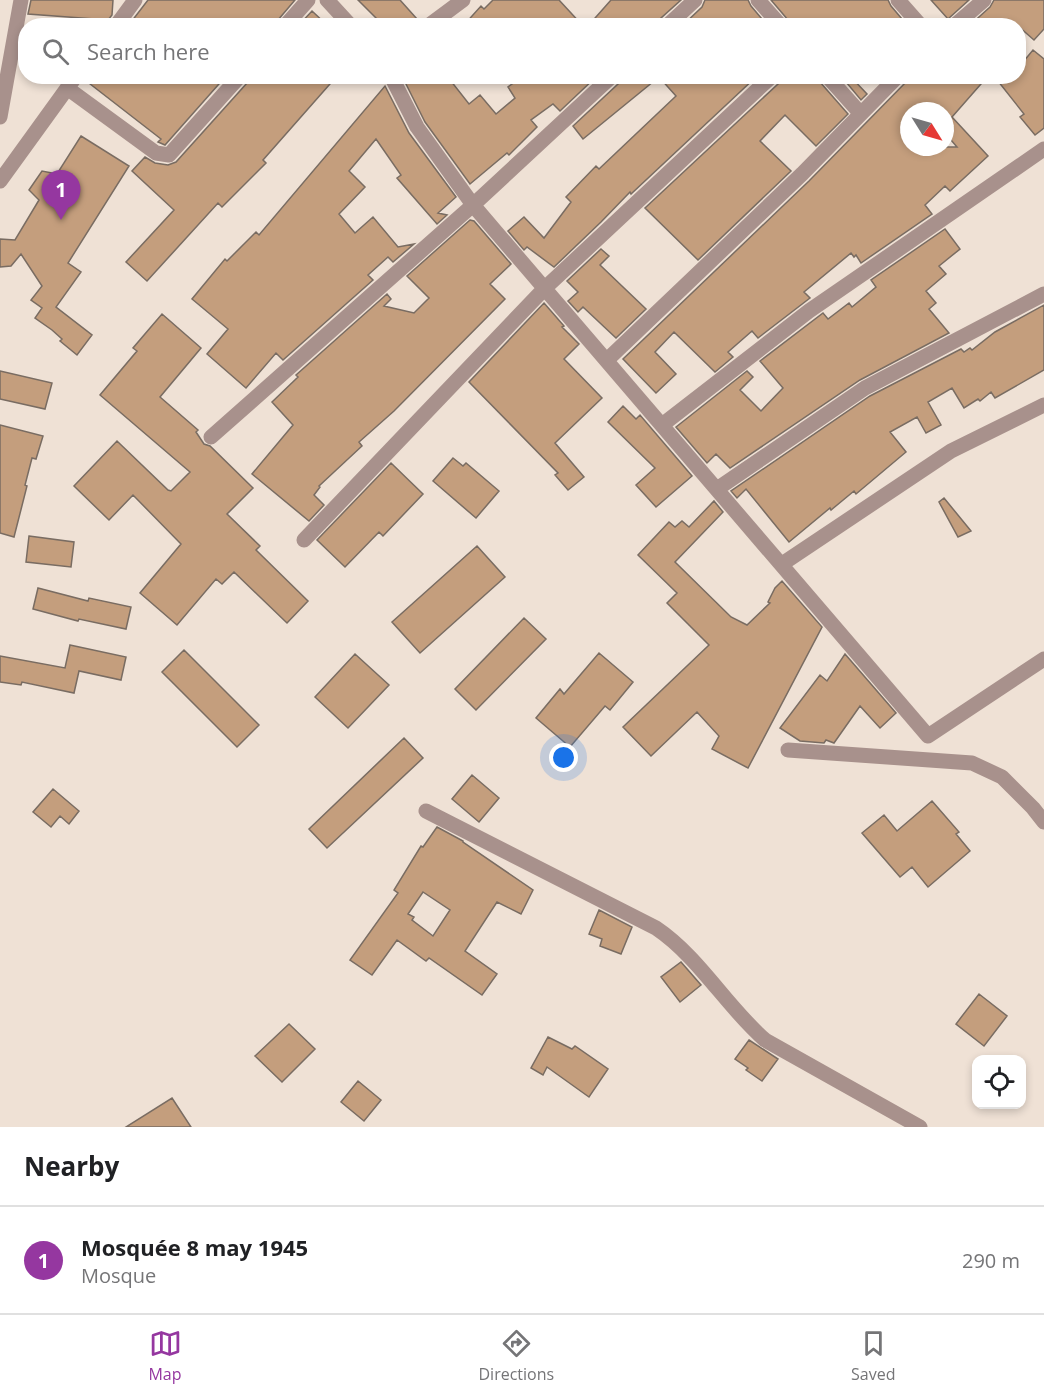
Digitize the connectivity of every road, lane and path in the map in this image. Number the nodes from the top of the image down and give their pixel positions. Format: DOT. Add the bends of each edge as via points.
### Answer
graph roads {
  1 [pos="21,0"];
  2 [pos="135,0"];
  3 [pos="308,0"];
  4 [pos="327,0"];
  5 [pos="463,0"];
  6 [pos="695,0"];
  7 [pos="758,0"];
  8 [pos="898,0"];
  9 [pos="984,0"];
  10 [pos="122,18"];
  11 [pos="292,18"];
  12 [pos="344,18"];
  13 [pos="439,18"];
  14 [pos="676,18"];
  15 [pos="774,18"];
  16 [pos="914,18"];
  17 [pos="963,18"];
  18 [pos="71,84"];
  19 [pos="74,84"];
  20 [pos="233,84"];
  21 [pos="395,84"];
  22 [pos="603,84"];
  23 [pos="763,84"];
  24 [pos="834,84"];
  25 [pos="890,84"];
  26 [pos="861,114"];
  27 [pos="0,117"];
  28 [pos="1044,149"];
  29 [pos="0,181"];
  30 [pos="473,205"];
  31 [pos="545,288"];
  32 [pos="1044,294"];
  33 [pos="607,360"];
  34 [pos="1044,405"];
  35 [pos="662,425"];
  36 [pos="211,437"];
  37 [pos="717,489"];
  38 [pos="304,540"];
  39 [pos="782,564"];
  40 [pos="1044,659"];
  41 [pos="788,750"];
  42 [pos="426,811"];
  43 [pos="1044,822"];
  44 [pos="920,1127"];
  1 -- 27 [label="street"];
  2 -- 10 [label="street"];
  3 -- 11 [label="street"];
  4 -- 12 [label="street"];
  5 -- 13 [label="street"];
  6 -- 14 [label="street"];
  7 -- 15 [label="street"];
  8 -- 16 [label="street"];
  9 -- 17 [label="street"];
  18 -- 29 [label="street"];
  19 -- 20 [label="street" via="156,153 169,155"];
  21 -- 30 [label="street" via="417,127"];
  22 -- 30 [label="street"];
  23 -- 31 [label="street"];
  24 -- 26 [label="street"];
  25 -- 26 [label="street"];
  26 -- 33 [label="street"];
  28 -- 35 [label="street" via="809,311"];
  30 -- 31 [label="street"];
  30 -- 36 [label="street"];
  31 -- 33 [label="street"];
  31 -- 38 [label="street"];
  32 -- 37 [label="street" via="865,388"];
  33 -- 35 [label="street"];
  34 -- 39 [label="street" via="951,451"];
  35 -- 37 [label="street"];
  37 -- 39 [label="street"];
  39 -- 40 [label="street" via="928,736"];
  41 -- 43 [label="street" via="972,763 1002,777"];
  42 -- 44 [label="street" via="656,928 673,939 765,1040"];
}
